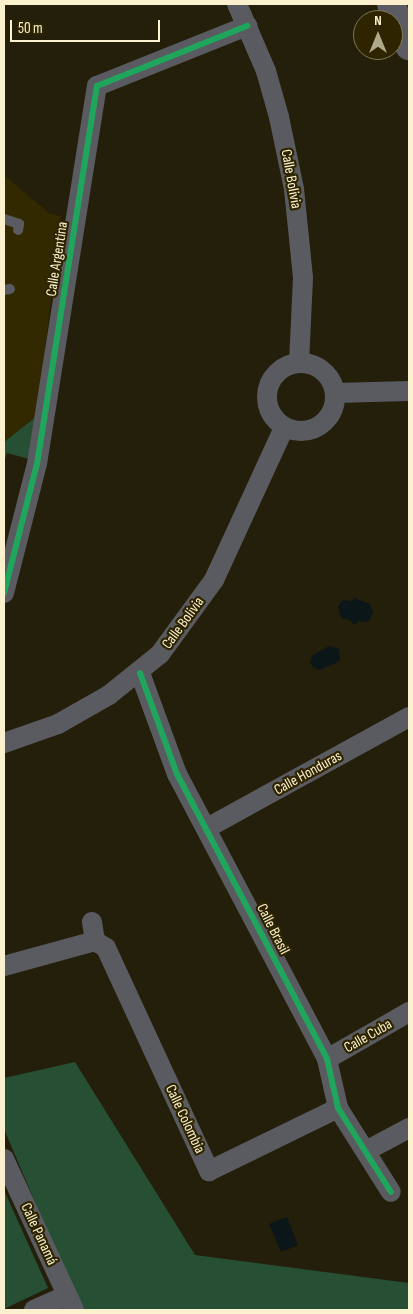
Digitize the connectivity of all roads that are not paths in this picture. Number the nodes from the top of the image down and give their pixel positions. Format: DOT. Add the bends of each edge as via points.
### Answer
graph roads {
  1 [pos="237,4"];
  2 [pos="391,4"];
  3 [pos="247,26"];
  4 [pos="409,46"];
  5 [pos="4,219"];
  6 [pos="18,230"];
  7 [pos="299,363"];
  8 [pos="409,391"];
  9 [pos="335,393"];
  10 [pos="284,428"];
  11 [pos="4,594"];
  12 [pos="140,672"];
  13 [pos="409,717"];
  14 [pos="4,744"];
  15 [pos="207,828"];
  16 [pos="4,966"];
  17 [pos="409,1012"];
  18 [pos="327,1059"];
  19 [pos="338,1108"];
  20 [pos="409,1128"];
  21 [pos="366,1151"];
  22 [pos="4,1159"];
  23 [pos="391,1192"];
  24 [pos="71,1303"];
  25 [pos="34,1310"];
  1 -- 3 [label="street, Calle Bolivia"];
  2 -- 4 [label="street"];
  3 -- 7 [label="street, Calle Bolivia" via="279,117 294,189 303,278"];
  3 -- 11 [label="street, Calle Argentina" via="97,86 37,464"];
  5 -- 6 [label="lane" via="19,224"];
  7 -- 9 [label="street" via="319,368 330,379"];
  7 -- 10 [label="street" via="278,371 267,390 269,412"];
  8 -- 9 [label="street"];
  9 -- 10 [label="street" via="331,414 320,426 305,432"];
  10 -- 12 [label="street, Calle Bolivia" via="214,580 180,632"];
  12 -- 14 [label="street, Calle Bolivia" via="109,695 58,724"];
  12 -- 15 [label="street, Calle Brasil" via="177,774"];
  13 -- 15 [label="street, Calle Honduras"];
  15 -- 18 [label="street, Calle Brasil"];
  16 -- 19 [label="street, Calle Colombia" via="94,931 106,948 209,1171"];
  17 -- 18 [label="street, Calle Cuba"];
  18 -- 19 [label="street, Calle Brasil"];
  19 -- 21 [label="street, Calle Brasil"];
  20 -- 21 [label="street"];
  21 -- 23 [label="street, Calle Brasil"];
  22 -- 24 [label="street, Calle Panamá"];
  24 -- 25 [label="street"];
}
